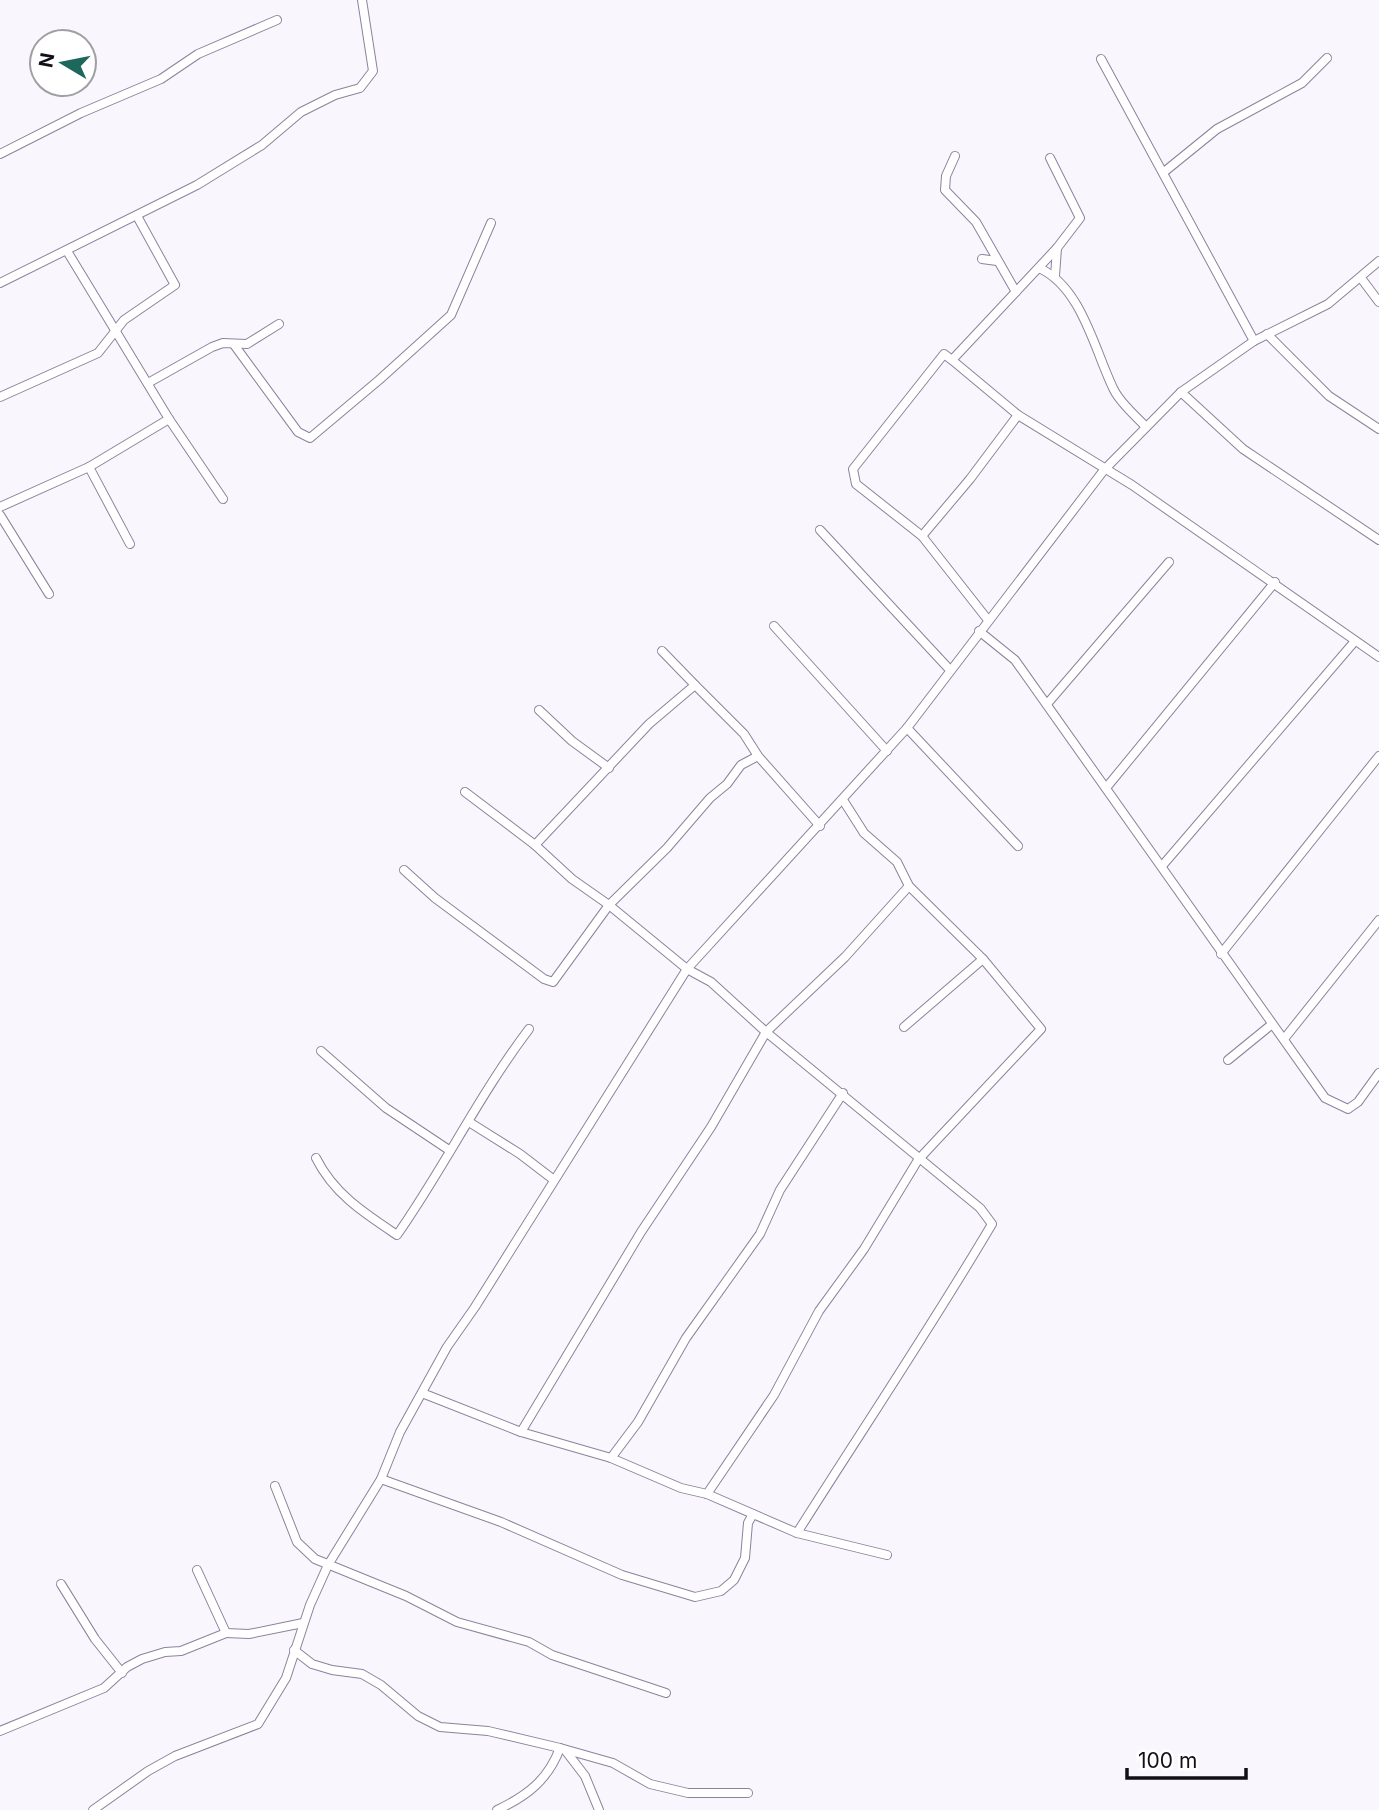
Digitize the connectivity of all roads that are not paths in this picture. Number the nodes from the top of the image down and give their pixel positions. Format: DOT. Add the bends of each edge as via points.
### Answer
graph roads {
  1 [pos="362,0"];
  2 [pos="277,20"];
  3 [pos="1327,58"];
  4 [pos="1101,59"];
  5 [pos="0,154"];
  6 [pos="955,156"];
  7 [pos="1049,158"];
  8 [pos="1164,172"];
  9 [pos="137,216"];
  10 [pos="491,223"];
  11 [pos="1057,248"];
  12 [pos="67,251"];
  13 [pos="982,259"];
  14 [pos="997,261"];
  15 [pos="1379,261"];
  16 [pos="1039,268"];
  17 [pos="1055,276"];
  18 [pos="1361,278"];
  19 [pos="0,283"];
  20 [pos="1017,292"];
  21 [pos="1379,302"];
  22 [pos="279,324"];
  23 [pos="117,329"];
  24 [pos="1267,334"];
  25 [pos="1254,341"];
  26 [pos="235,346"];
  27 [pos="952,360"];
  28 [pos="148,383"];
  29 [pos="1181,392"];
  30 [pos="0,397"];
  31 [pos="1018,415"];
  32 [pos="169,419"];
  33 [pos="1146,427"];
  34 [pos="1379,429"];
  35 [pos="89,467"];
  36 [pos="1104,470"];
  37 [pos="223,499"];
  38 [pos="0,508"];
  39 [pos="0,516"];
  40 [pos="820,530"];
  41 [pos="922,536"];
  42 [pos="1379,540"];
  43 [pos="130,544"];
  44 [pos="1169,562"];
  45 [pos="1275,582"];
  46 [pos="49,594"];
  47 [pos="988,620"];
  48 [pos="774,626"];
  49 [pos="979,631"];
  50 [pos="1354,641"];
  51 [pos="662,652"];
  52 [pos="1379,657"];
  53 [pos="950,670"];
  54 [pos="695,685"];
  55 [pos="1046,705"];
  56 [pos="539,710"];
  57 [pos="907,728"];
  58 [pos="887,751"];
  59 [pos="758,756"];
  60 [pos="1379,756"];
  61 [pos="609,768"];
  62 [pos="1106,788"];
  63 [pos="465,792"];
  64 [pos="844,800"];
  65 [pos="820,826"];
  66 [pos="535,845"];
  67 [pos="1018,846"];
  68 [pos="1162,866"];
  69 [pos="404,870"];
  70 [pos="909,886"];
  71 [pos="609,905"];
  72 [pos="1379,920"];
  73 [pos="1221,954"];
  74 [pos="983,959"];
  75 [pos="687,969"];
  76 [pos="1271,1025"];
  77 [pos="904,1027"];
  78 [pos="529,1029"];
  79 [pos="766,1032"];
  80 [pos="1284,1039"];
  81 [pos="321,1051"];
  82 [pos="1228,1060"];
  83 [pos="1379,1073"];
  84 [pos="843,1093"];
  85 [pos="469,1122"];
  86 [pos="449,1150"];
  87 [pos="316,1158"];
  88 [pos="918,1160"];
  89 [pos="554,1180"];
  90 [pos="422,1393"];
  91 [pos="521,1432"];
  92 [pos="611,1458"];
  93 [pos="381,1479"];
  94 [pos="275,1486"];
  95 [pos="708,1494"];
  96 [pos="753,1514"];
  97 [pos="797,1533"];
  98 [pos="887,1555"];
  99 [pos="328,1565"];
  100 [pos="197,1570"];
  101 [pos="61,1584"];
  102 [pos="303,1623"];
  103 [pos="226,1633"];
  104 [pos="294,1650"];
  105 [pos="122,1673"];
  106 [pos="666,1693"];
  107 [pos="0,1731"];
  108 [pos="563,1749"];
  109 [pos="748,1793"];
  110 [pos="93,1810"];
  111 [pos="498,1810"];
  112 [pos="599,1810"];
  1 -- 9 [label="street" via="373,71 367,82 301,112 262,145"];
  2 -- 5 [label="street" via="198,54 161,79"];
  3 -- 8 [label="street" via="1302,83 1217,129"];
  4 -- 8 [label="street"];
  6 -- 14 [label="street" via="945,190 976,222"];
  7 -- 11 [label="street" via="1080,218"];
  8 -- 25 [label="street"];
  9 -- 12 [label="street"];
  9 -- 23 [label="street" via="175,285"];
  10 -- 26 [label="street" via="451,315 310,438 298,432"];
  11 -- 16 [label="street"];
  11 -- 17 [label="street"];
  12 -- 19 [label="street"];
  12 -- 23 [label="street"];
  13 -- 14 [label="street"];
  14 -- 20 [label="street"];
  15 -- 18 [label="street"];
  16 -- 17 [label="street"];
  16 -- 20 [label="street"];
  17 -- 33 [label="street" via="1075,306 1115,393"];
  18 -- 21 [label="street"];
  18 -- 24 [label="street" via="1328,304"];
  20 -- 27 [label="street"];
  22 -- 26 [label="street" via="247,344"];
  23 -- 28 [label="street"];
  23 -- 30 [label="street" via="98,352"];
  24 -- 25 [label="street"];
  24 -- 34 [label="street" via="1329,397"];
  25 -- 29 [label="street"];
  26 -- 28 [label="street" via="223,343 212,347"];
  27 -- 31 [label="street"];
  27 -- 41 [label="street" via="944,354 853,469 856,484"];
  28 -- 32 [label="street"];
  29 -- 33 [label="street"];
  29 -- 42 [label="street" via="1243,449"];
  31 -- 36 [label="street"];
  31 -- 41 [label="street"];
  32 -- 35 [label="street"];
  32 -- 37 [label="street"];
  33 -- 36 [label="street"];
  35 -- 38 [label="street"];
  35 -- 43 [label="street"];
  36 -- 45 [label="street"];
  36 -- 47 [label="street"];
  39 -- 46 [label="street"];
  40 -- 53 [label="street"];
  41 -- 47 [label="street"];
  44 -- 55 [label="street"];
  45 -- 50 [label="street"];
  45 -- 62 [label="street"];
  47 -- 49 [label="street"];
  48 -- 58 [label="street"];
  49 -- 53 [label="street"];
  49 -- 55 [label="street" via="1015,660"];
  50 -- 52 [label="street"];
  50 -- 68 [label="street"];
  51 -- 54 [label="street"];
  53 -- 57 [label="street"];
  54 -- 59 [label="street" via="744,734"];
  54 -- 61 [label="street" via="649,724"];
  55 -- 62 [label="street"];
  56 -- 61 [label="street"];
  57 -- 58 [label="street"];
  57 -- 67 [label="street"];
  58 -- 64 [label="street"];
  59 -- 65 [label="street"];
  59 -- 71 [label="street" via="741,765"];
  60 -- 73 [label="street"];
  61 -- 66 [label="street"];
  62 -- 68 [label="street"];
  63 -- 66 [label="street"];
  64 -- 65 [label="street"];
  64 -- 70 [label="street" via="864,834 897,862"];
  65 -- 75 [label="street"];
  66 -- 71 [label="street"];
  68 -- 73 [label="street"];
  69 -- 71 [label="street" via="435,898 553,982"];
  70 -- 74 [label="street"];
  70 -- 79 [label="street" via="845,957"];
  71 -- 75 [label="street"];
  72 -- 80 [label="street"];
  73 -- 76 [label="street"];
  74 -- 77 [label="street"];
  74 -- 88 [label="street" via="1041,1029"];
  75 -- 79 [label="street" via="711,982"];
  75 -- 89 [label="street"];
  76 -- 80 [label="street"];
  76 -- 82 [label="street"];
  78 -- 85 [label="street" via="498,1070"];
  79 -- 84 [label="street"];
  79 -- 91 [label="street"];
  80 -- 83 [label="street" via="1325,1098 1339,1107 1348,1109 1358,1102"];
  81 -- 86 [label="street" via="386,1108"];
  84 -- 88 [label="street"];
  84 -- 92 [label="street" via="780,1190 760,1234 686,1338 638,1422"];
  85 -- 86 [label="street"];
  85 -- 89 [label="street"];
  86 -- 87 [label="street" via="397,1235 352,1205 326,1179"];
  88 -- 95 [label="street"];
  88 -- 97 [label="street" via="980,1208 992,1224"];
  89 -- 90 [label="street"];
  90 -- 91 [label="street"];
  90 -- 93 [label="street"];
  91 -- 92 [label="street"];
  92 -- 95 [label="street" via="681,1488"];
  93 -- 96 [label="street" via="501,1522 622,1575 695,1597 721,1591 734,1580 745,1558"];
  93 -- 99 [label="street"];
  94 -- 99 [label="street" via="297,1542"];
  95 -- 96 [label="street"];
  96 -- 97 [label="street"];
  97 -- 98 [label="street"];
  99 -- 102 [label="street"];
  99 -- 106 [label="street" via="457,1622 529,1642 552,1655"];
  100 -- 103 [label="street"];
  101 -- 105 [label="street"];
  102 -- 103 [label="street" via="249,1634"];
  102 -- 104 [label="street"];
  103 -- 105 [label="street" via="181,1651 142,1659"];
  104 -- 108 [label="street" via="322,1667 362,1674 440,1727 488,1731"];
  104 -- 110 [label="street" via="286,1678 258,1724 176,1756"];
  105 -- 107 [label="street" via="88,1696"];
  108 -- 109 [label="street" via="613,1763 650,1784 688,1793"];
  108 -- 111 [label="street" via="526,1797"];
  108 -- 112 [label="street" via="585,1776"];
}
